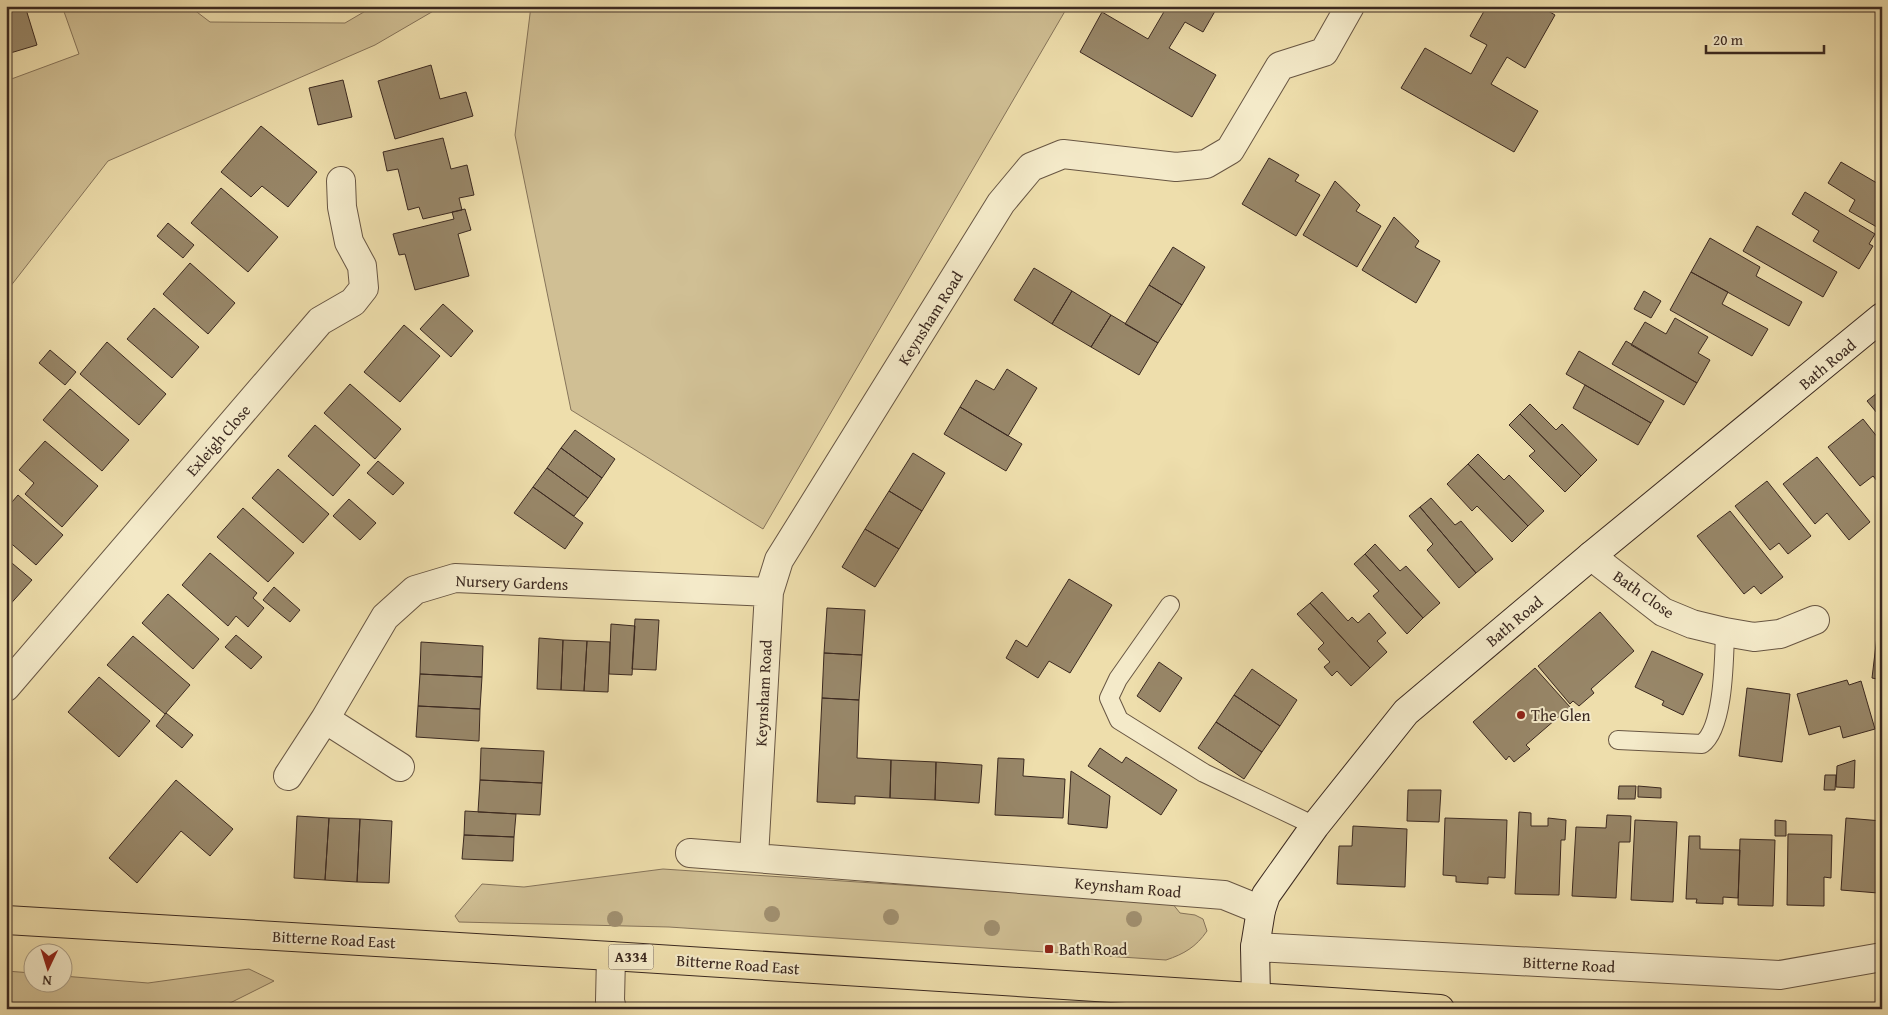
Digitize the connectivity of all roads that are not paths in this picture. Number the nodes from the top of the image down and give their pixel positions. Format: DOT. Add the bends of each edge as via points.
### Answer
graph roads {
  1 [pos="1350,6"];
  2 [pos="341,181"];
  3 [pos="1882,317"];
  4 [pos="1591,556"];
  5 [pos="769,592"];
  6 [pos="1170,605"];
  7 [pos="1815,620"];
  8 [pos="1725,632"];
  9 [pos="6,687"];
  10 [pos="325,719"];
  11 [pos="1618,740"];
  12 [pos="400,767"];
  13 [pos="288,776"];
  14 [pos="1315,826"];
  15 [pos="690,853"];
  16 [pos="754,857"];
  17 [pos="1261,910"];
  18 [pos="6,920"];
  19 [pos="1255,947"];
  20 [pos="611,956"];
  21 [pos="1882,957"];
  22 [pos="1256,998"];
  23 [pos="612,1009"];
  24 [pos="1440,1009"];
  1 -- 5 [label="street, Keynsham Road" via="1324,52 1280,66 1230,150 1206,164 1176,168 1063,154 1031,167 1001,202 779,560"];
  2 -- 9 [label="street, Exleigh Close" via="348,242 362,266 364,288 353,302 320,321"];
  3 -- 4 [label="street, Bath Road"];
  4 -- 8 [label="street, Bath Close" via="1663,612 1692,624"];
  4 -- 14 [label="street, Bath Road" via="1406,712"];
  5 -- 10 [label="street, Nursery Gardens" via="455,578 415,590 385,618"];
  5 -- 16 [label="street, Keynsham Road"];
  6 -- 14 [label="lane" via="1118,679 1109,698 1119,720 1204,773"];
  7 -- 8 [label="street, Bath Close" via="1780,634 1754,637"];
  8 -- 11 [label="lane" via="1722,694 1709,740 1702,744"];
  10 -- 12 [label="street"];
  10 -- 13 [label="street, Nursery Gardens"];
  14 -- 17 [label="street, Bath Road" via="1266,895"];
  15 -- 16 [label="street, Keynsham Road"];
  16 -- 17 [label="street, Keynsham Road" via="1224,895"];
  17 -- 19 [label="street, Bath Road"];
  18 -- 20 [label="main road, Bitterne Road East / A334"];
  19 -- 21 [label="street, Bitterne Road" via="1780,974"];
  19 -- 22 [label="street, Bath Road"];
  20 -- 22 [label="main road, Bitterne Road East / A334"];
  20 -- 23 [label="street"];
  22 -- 24 [label="main road, Bitterne Road East / A334"];
}
